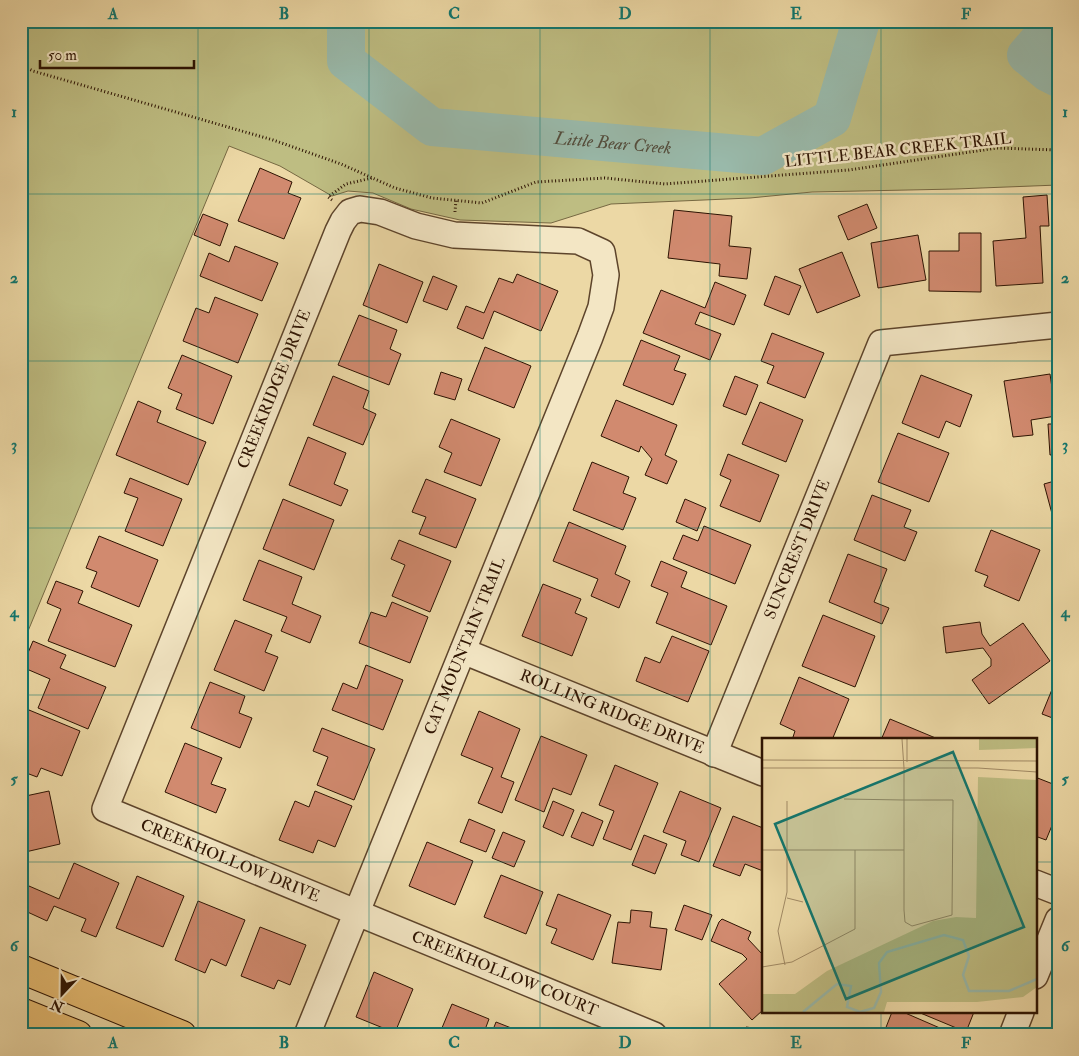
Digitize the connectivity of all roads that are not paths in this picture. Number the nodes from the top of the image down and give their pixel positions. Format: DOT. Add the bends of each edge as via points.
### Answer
graph roads {
  1 [pos="602,252"];
  2 [pos="1058,324"];
  3 [pos="463,651"];
  4 [pos="714,754"];
  5 [pos="762,773"];
  6 [pos="105,809"];
  7 [pos="1036,883"];
  8 [pos="1058,892"];
  9 [pos="356,912"];
  10 [pos="1058,920"];
  11 [pos="21,969"];
  12 [pos="1036,974"];
  13 [pos="21,1012"];
  14 [pos="1020,1014"];
  15 [pos="78,1035"];
  16 [pos="182,1035"];
  17 [pos="306,1035"];
  18 [pos="654,1035"];
  19 [pos="1012,1035"];
  1 -- 3 [label="street, CAT MOUNTAIN TRAIL" via="606,275 601,307"];
  1 -- 6 [label="street, CREEKRIDGE DRIVE" via="578,241 454,235 416,226 380,212 360,208 350,212 338,231"];
  2 -- 4 [label="street, SUNCREST DRIVE" via="881,343"];
  3 -- 4 [label="street, ROLLING RIDGE DRIVE"];
  3 -- 9 [label="street, CAT MOUNTAIN TRAIL"];
  4 -- 5 [label="street, ROLLING RIDGE DRIVE"];
  6 -- 9 [label="street, CREEKHOLLOW DRIVE"];
  7 -- 8 [label="street"];
  9 -- 17 [label="street, CAT MOUNTAIN TRAIL"];
  9 -- 18 [label="street, CREEKHOLLOW COURT"];
  10 -- 12 [label="street"];
  11 -- 16 [label="main road"];
  13 -- 15 [label="main road"];
  14 -- 19 [label="street"];
}
